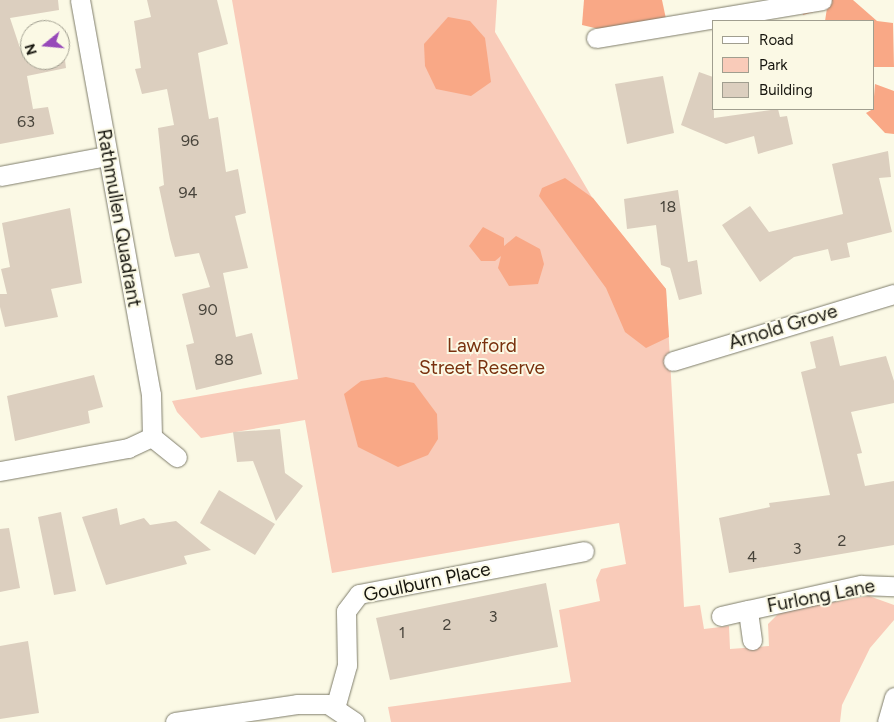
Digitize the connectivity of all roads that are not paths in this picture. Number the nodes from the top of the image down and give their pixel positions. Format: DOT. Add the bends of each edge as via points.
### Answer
graph roads {
  1 [pos="80,0"];
  2 [pos="822,0"];
  3 [pos="596,38"];
  4 [pos="107,156"];
  5 [pos="0,176"];
  6 [pos="894,294"];
  7 [pos="672,361"];
  8 [pos="152,437"];
  9 [pos="177,457"];
  10 [pos="0,471"];
  11 [pos="584,551"];
  12 [pos="894,586"];
  13 [pos="748,610"];
  14 [pos="722,616"];
  15 [pos="752,640"];
  16 [pos="894,697"];
  17 [pos="335,708"];
  18 [pos="175,722"];
  19 [pos="355,722"];
  20 [pos="887,722"];
  1 -- 4 [label="street, Rathmullen Quadrant"];
  2 -- 3 [label="street"];
  4 -- 5 [label="street"];
  4 -- 8 [label="street, Rathmullen Quadrant" via="151,395"];
  6 -- 7 [label="street, Arnold Grove"];
  8 -- 9 [label="street"];
  8 -- 10 [label="street" via="128,448"];
  11 -- 17 [label="street, Goulburn Place" via="359,594 346,611 347,664"];
  12 -- 13 [label="street, Furlong Lane" via="861,585"];
  13 -- 14 [label="street, Furlong Lane"];
  13 -- 15 [label="street, Furlong Lane"];
  16 -- 20 [label="street"];
  17 -- 18 [label="street" via="297,704"];
  17 -- 19 [label="street"];
}
